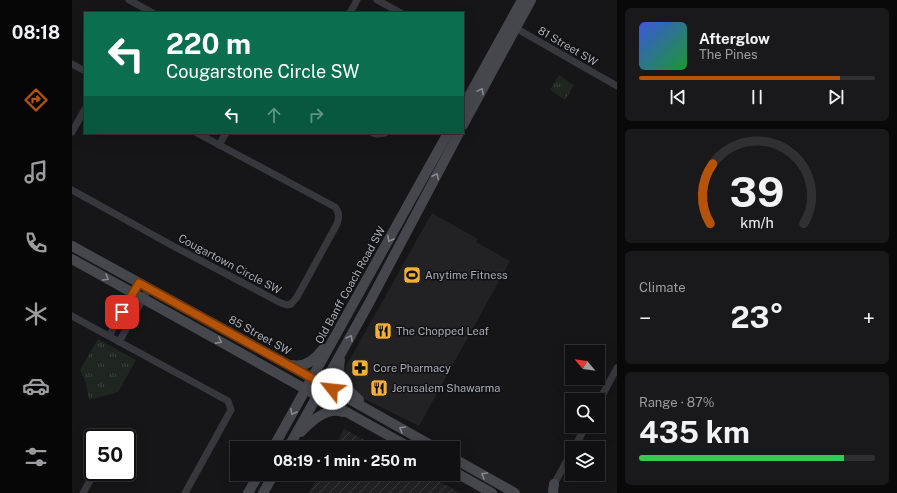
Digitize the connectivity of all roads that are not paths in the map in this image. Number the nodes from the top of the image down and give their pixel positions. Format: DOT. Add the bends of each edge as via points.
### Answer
graph roads {
  1 [pos="129,0"];
  2 [pos="357,0"];
  3 [pos="377,0"];
  4 [pos="522,0"];
  5 [pos="531,0"];
  6 [pos="151,12"];
  7 [pos="351,12"];
  8 [pos="399,12"];
  9 [pos="512,26"];
  10 [pos="72,64"];
  11 [pos="84,70"];
  12 [pos="617,86"];
  13 [pos="464,105"];
  14 [pos="84,111"];
  15 [pos="464,123"];
  16 [pos="72,132"];
  17 [pos="199,134"];
  18 [pos="225,134"];
  19 [pos="447,134"];
  20 [pos="458,134"];
  21 [pos="219,145"];
  22 [pos="72,190"];
  23 [pos="72,246"];
  24 [pos="72,259"];
  25 [pos="139,283"];
  26 [pos="149,288"];
  27 [pos="133,294"];
  28 [pos="143,300"];
  29 [pos="72,316"];
  30 [pos="343,324"];
  31 [pos="109,336"];
  32 [pos="119,342"];
  33 [pos="342,352"];
  34 [pos="287,364"];
  35 [pos="617,368"];
  36 [pos="312,378"];
  37 [pos="324,384"];
  38 [pos="306,389"];
  39 [pos="603,393"];
  40 [pos="318,396"];
  41 [pos="369,410"];
  42 [pos="349,414"];
  43 [pos="277,441"];
  44 [pos="292,441"];
  45 [pos="294,441"];
  46 [pos="398,441"];
  47 [pos="424,441"];
  48 [pos="460,462"];
  49 [pos="565,465"];
  50 [pos="460,475"];
  51 [pos="90,481"];
  52 [pos="255,481"];
  53 [pos="270,481"];
  54 [pos="552,490"];
  55 [pos="83,493"];
  56 [pos="184,493"];
  57 [pos="248,493"];
  58 [pos="263,493"];
  59 [pos="492,493"];
  60 [pos="515,493"];
  1 -- 6 [label="street"];
  2 -- 7 [label="street"];
  3 -- 8 [label="street"];
  4 -- 9 [label="main road"];
  5 -- 9 [label="main road"];
  9 -- 12 [label="street, 81 Street SW"];
  9 -- 13 [label="main road"];
  15 -- 9 [label="main road, one-way"];
  10 -- 11 [label="street"];
  14 -- 16 [label="street"];
  17 -- 21 [label="street, Cougartown Circle SW"];
  18 -- 21 [label="street"];
  19 -- 30 [label="main road, Old Banff Coach Road SW, one-way"];
  33 -- 20 [label="main road, one-way"];
  21 -- 22 [label="street, Cougartown Circle SW" via="337,210 337,224 291,304 281,303 248,287"];
  23 -- 25 [label="main road, 85 Street SW"];
  24 -- 27 [label="main road, one-way"];
  25 -- 26 [label="main road, 85 Street SW"];
  25 -- 27 [label="street"];
  26 -- 28 [label="street"];
  26 -- 34 [label="main road, 85 Street SW"];
  27 -- 28 [label="main road"];
  27 -- 31 [label="street"];
  28 -- 32 [label="street"];
  28 -- 38 [label="main road, one-way"];
  29 -- 31 [label="street"];
  30 -- 34 [label="main road" via="320,354 310,362 301,365"];
  30 -- 36 [label="main road, Old Banff Coach Road SW"];
  31 -- 32 [label="street"];
  32 -- 56 [label="street" via="228,401 231,410"];
  33 -- 37 [label="main road"];
  33 -- 41 [label="main road" via="338,370 340,379"];
  34 -- 36 [label="main road, 85 Street SW"];
  35 -- 39 [label="street"];
  36 -- 37 [label="main road, 85 Street SW"];
  36 -- 38 [label="main road, Old Banff Coach Road SW"];
  37 -- 40 [label="main road"];
  37 -- 41 [label="main road, 85 Street SW"];
  38 -- 40 [label="main road"];
  38 -- 43 [label="main road, Old Banff Coach Road SW, one-way"];
  40 -- 42 [label="main road"];
  40 -- 44 [label="main road"];
  47 -- 41 [label="main road, 85 Street SW, one-way"];
  42 -- 45 [label="main road" via="334,410 320,415"];
  42 -- 46 [label="main road"];
  60 -- 48 [label="main road, one-way"];
  49 -- 54 [label="street"];
  50 -- 59 [label="main road"];
  51 -- 55 [label="street"];
  52 -- 57 [label="main road"];
  53 -- 58 [label="main road"];
}
